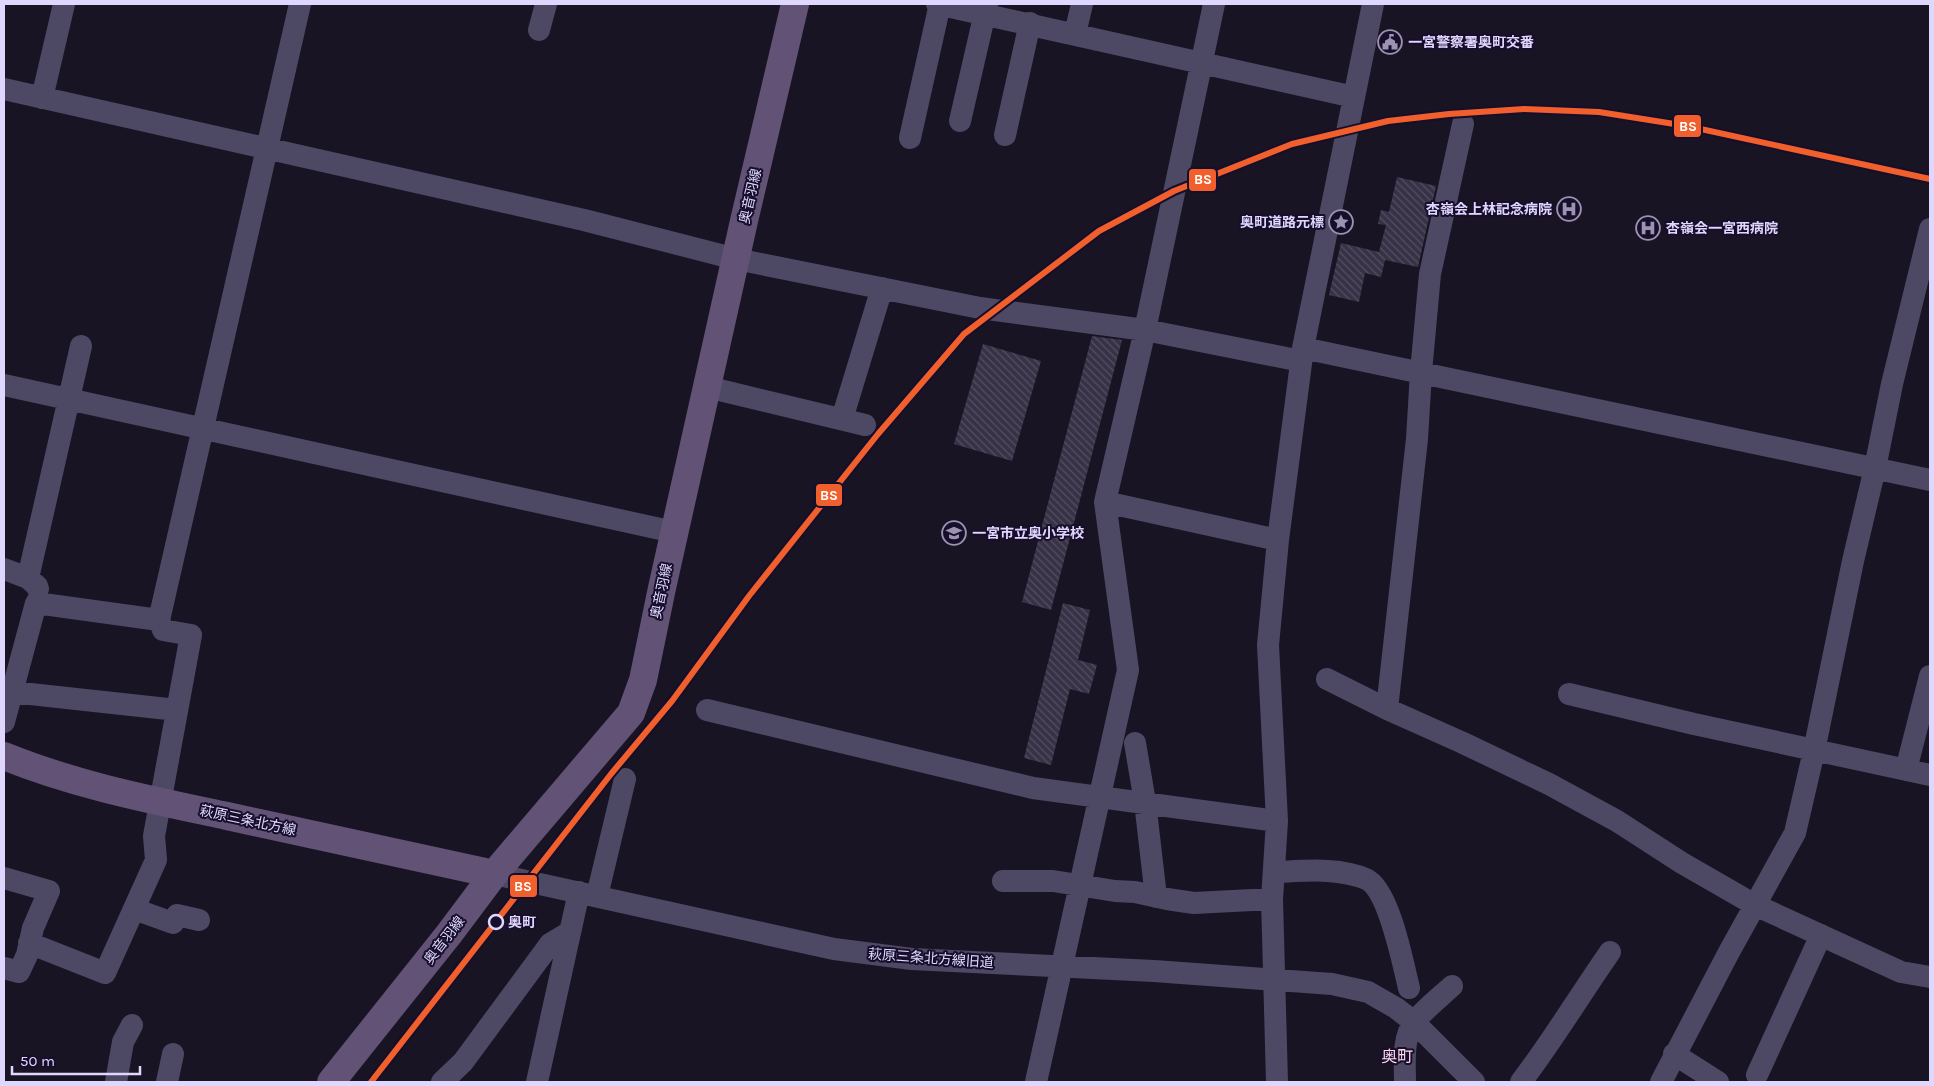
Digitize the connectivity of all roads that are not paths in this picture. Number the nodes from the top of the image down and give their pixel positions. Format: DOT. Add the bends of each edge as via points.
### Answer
graph roads {
  1 [pos="64,4"];
  2 [pos="300,4"];
  3 [pos="546,4"];
  4 [pos="795,4"];
  5 [pos="939,4"];
  6 [pos="1082,4"];
  7 [pos="1214,4"];
  8 [pos="1373,4"];
  9 [pos="985,9"];
  10 [pos="1030,23"];
  11 [pos="539,30"];
  12 [pos="1075,34"];
  13 [pos="1201,61"];
  14 [pos="4,89"];
  15 [pos="1354,97"];
  16 [pos="42,98"];
  17 [pos="960,121"];
  18 [pos="1463,124"];
  19 [pos="1005,135"];
  20 [pos="910,138"];
  21 [pos="268,150"];
  22 [pos="1930,228"];
  23 [pos="736,259"];
  24 [pos="882,288"];
  25 [pos="1145,330"];
  26 [pos="81,346"];
  27 [pos="1302,354"];
  28 [pos="1421,372"];
  29 [pos="4,385"];
  30 [pos="707,387"];
  31 [pos="70,400"];
  32 [pos="842,419"];
  33 [pos="865,425"];
  34 [pos="204,429"];
  35 [pos="1875,468"];
  36 [pos="1930,480"];
  37 [pos="1105,502"];
  38 [pos="674,532"];
  39 [pos="1278,540"];
  40 [pos="4,569"];
  41 [pos="28,578"];
  42 [pos="36,603"];
  43 [pos="159,620"];
  44 [pos="1930,676"];
  45 [pos="1327,679"];
  46 [pos="12,692"];
  47 [pos="1569,694"];
  48 [pos="186,697"];
  49 [pos="1387,709"];
  50 [pos="707,710"];
  51 [pos="4,722"];
  52 [pos="1135,743"];
  53 [pos="1814,751"];
  54 [pos="4,756"];
  55 [pos="1906,770"];
  56 [pos="1930,775"];
  57 [pos="625,780"];
  58 [pos="1098,797"];
  59 [pos="161,802"];
  60 [pos="1145,802"];
  61 [pos="1277,821"];
  62 [pos="1274,872"];
  63 [pos="494,874"];
  64 [pos="4,878"];
  65 [pos="1003,881"];
  66 [pos="1079,887"];
  67 [pos="588,894"];
  68 [pos="1156,897"];
  69 [pos="1272,899"];
  70 [pos="1755,905"];
  71 [pos="134,909"];
  72 [pos="199,920"];
  73 [pos="570,932"];
  74 [pos="1821,935"];
  75 [pos="29,943"];
  76 [pos="1610,952"];
  77 [pos="1061,967"];
  78 [pos="4,968"];
  79 [pos="1930,978"];
  80 [pos="1273,980"];
  81 [pos="1409,988"];
  82 [pos="1396,1008"];
  83 [pos="1414,1022"];
  84 [pos="132,1025"];
  85 [pos="173,1054"];
  86 [pos="1674,1054"];
  87 [pos="1757,1075"];
  88 [pos="116,1082"];
  89 [pos="167,1082"];
  90 [pos="331,1082"];
  91 [pos="442,1082"];
  92 [pos="538,1082"];
  93 [pos="1036,1082"];
  94 [pos="1277,1082"];
  95 [pos="1405,1082"];
  96 [pos="1474,1082"];
  97 [pos="1521,1082"];
  98 [pos="1661,1082"];
  99 [pos="1718,1082"];
  1 -- 16 [label="street"];
  2 -- 21 [label="street"];
  3 -- 11 [label="street"];
  4 -- 23 [label="main road, 奥音羽線"];
  5 -- 9 [label="street"];
  5 -- 20 [label="street"];
  6 -- 12 [label="street"];
  7 -- 13 [label="street"];
  8 -- 15 [label="street"];
  9 -- 10 [label="street"];
  9 -- 17 [label="street"];
  10 -- 12 [label="street"];
  10 -- 19 [label="street"];
  12 -- 13 [label="street"];
  13 -- 15 [label="street"];
  13 -- 25 [label="street"];
  14 -- 16 [label="street"];
  15 -- 27 [label="street"];
  16 -- 21 [label="street"];
  18 -- 28 [label="street" via="1430,274"];
  21 -- 23 [label="street" via="584,220"];
  21 -- 34 [label="street"];
  22 -- 35 [label="street"];
  23 -- 24 [label="street"];
  23 -- 30 [label="main road, 奥音羽線"];
  24 -- 25 [label="street" via="980,308"];
  24 -- 32 [label="street"];
  25 -- 27 [label="street"];
  25 -- 37 [label="street"];
  26 -- 31 [label="street"];
  27 -- 28 [label="street"];
  27 -- 39 [label="street"];
  28 -- 35 [label="street"];
  28 -- 49 [label="street" via="1417,439"];
  29 -- 31 [label="street"];
  30 -- 32 [label="street"];
  30 -- 38 [label="main road, 奥音羽線"];
  31 -- 34 [label="street"];
  31 -- 41 [label="street"];
  32 -- 33 [label="street"];
  34 -- 38 [label="street"];
  34 -- 43 [label="street"];
  35 -- 36 [label="street"];
  35 -- 53 [label="street"];
  37 -- 39 [label="street"];
  37 -- 58 [label="street" via="1128,670"];
  38 -- 63 [label="main road, 奥音羽線" via="643,680 631,713"];
  39 -- 61 [label="street" via="1268,644"];
  40 -- 41 [label="street"];
  41 -- 42 [label="street" via="37,586"];
  42 -- 43 [label="street"];
  42 -- 46 [label="street"];
  43 -- 48 [label="street" via="163,630 191,635"];
  44 -- 55 [label="street"];
  45 -- 49 [label="street"];
  46 -- 48 [label="street"];
  46 -- 51 [label="street"];
  47 -- 53 [label="street"];
  48 -- 59 [label="street"];
  49 -- 70 [label="street" via="1461,742 1617,821"];
  50 -- 58 [label="street" via="1033,788"];
  52 -- 60 [label="street"];
  53 -- 55 [label="street"];
  53 -- 70 [label="street" via="1795,833"];
  54 -- 59 [label="main road, 萩原三条北方線" via="72,780"];
  55 -- 56 [label="street"];
  57 -- 67 [label="street"];
  58 -- 60 [label="street"];
  58 -- 66 [label="street"];
  59 -- 63 [label="main road, 萩原三条北方線"];
  59 -- 71 [label="street" via="154,836 156,860"];
  60 -- 61 [label="street"];
  60 -- 68 [label="street"];
  61 -- 62 [label="street"];
  62 -- 69 [label="street"];
  62 -- 81 [label="street" via="1342,872 1368,880 1383,897"];
  63 -- 67 [label="street, 萩原三条北方線旧道"];
  63 -- 90 [label="main road, 奥音羽線"];
  64 -- 75 [label="street" via="50,891"];
  65 -- 66 [label="street" via="1053,881"];
  66 -- 68 [label="street"];
  66 -- 77 [label="street"];
  67 -- 73 [label="street"];
  67 -- 77 [label="street, 萩原三条北方線旧道" via="866,954"];
  68 -- 69 [label="street" via="1194,902"];
  69 -- 80 [label="street"];
  70 -- 74 [label="street"];
  70 -- 86 [label="street"];
  71 -- 72 [label="street" via="173,923 177,914"];
  71 -- 75 [label="street" via="105,973"];
  73 -- 91 [label="street" via="550,944 463,1062"];
  73 -- 92 [label="street"];
  74 -- 79 [label="street" via="1901,972"];
  74 -- 87 [label="street"];
  75 -- 78 [label="street" via="19,972"];
  76 -- 97 [label="street"];
  77 -- 80 [label="street, 萩原三条北方線旧道"];
  77 -- 93 [label="street"];
  80 -- 82 [label="street, 萩原三条北方線旧道" via="1332,984 1368,992"];
  80 -- 94 [label="street"];
  81 -- 82 [label="street"];
  81 -- 83 [label="street" via="1446,992"];
  82 -- 83 [label="street, 萩原三条北方線旧道"];
  83 -- 95 [label="street" via="1405,1053"];
  83 -- 96 [label="street, 萩原三条北方線旧道"];
  84 -- 88 [label="street" via="123,1042"];
  85 -- 89 [label="street"];
  86 -- 98 [label="street"];
  86 -- 99 [label="street"];
}
